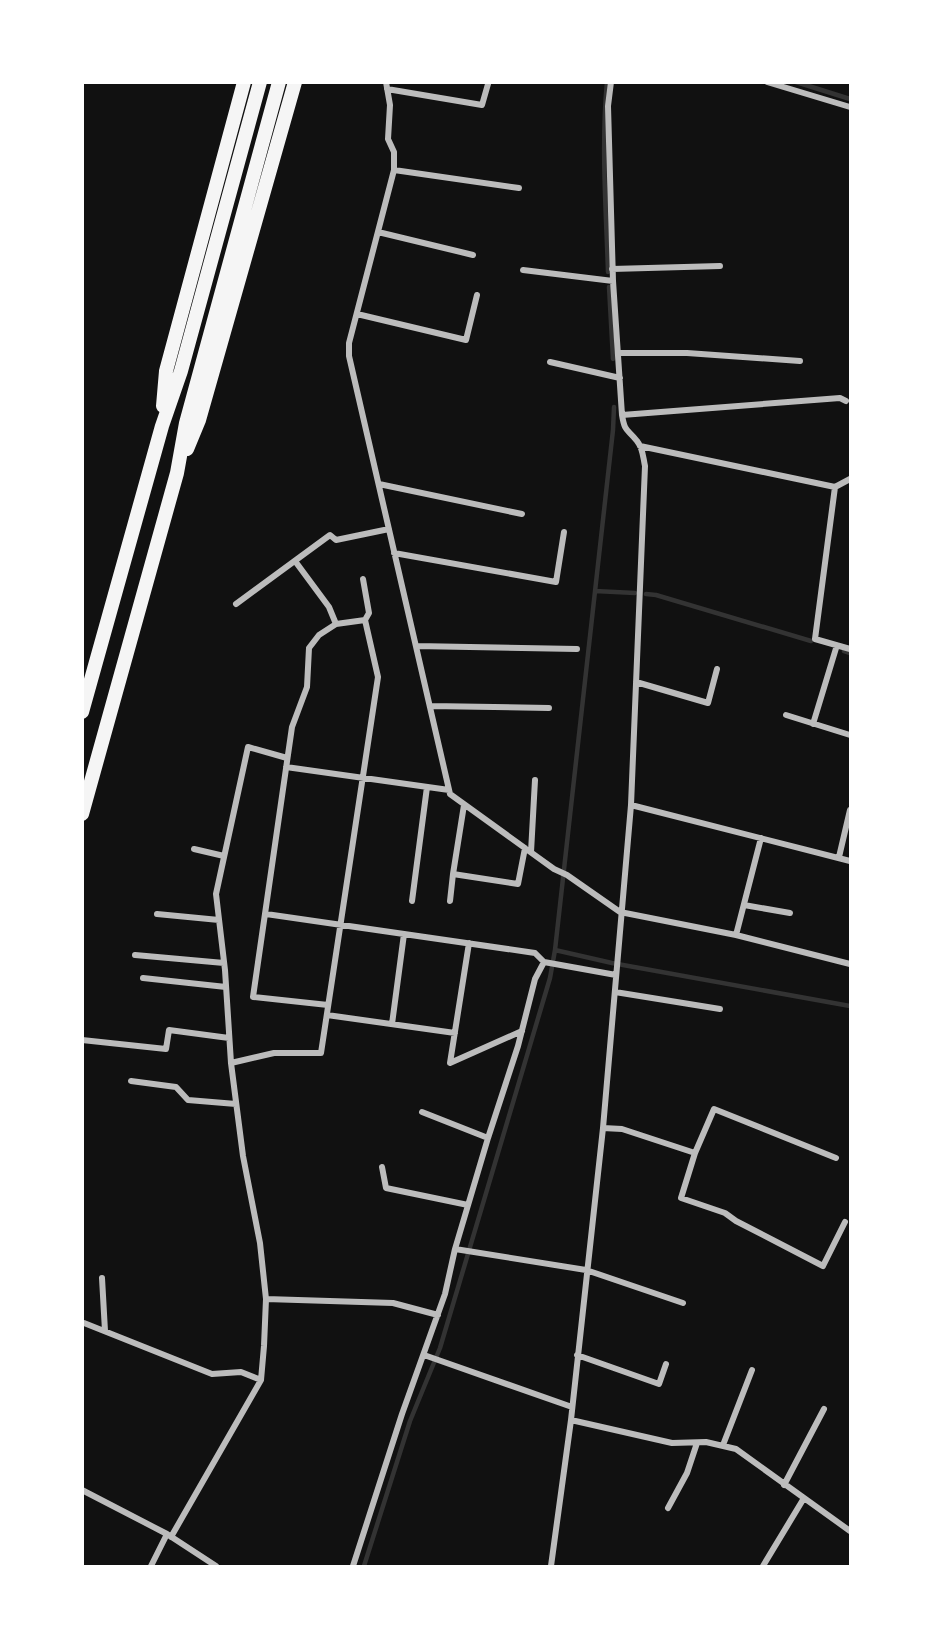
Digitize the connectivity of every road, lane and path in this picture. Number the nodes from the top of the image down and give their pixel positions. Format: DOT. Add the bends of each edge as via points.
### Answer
graph roads {
  1 [pos="244,82"];
  2 [pos="260,82"];
  3 [pos="279,82"];
  4 [pos="295,82"];
  5 [pos="611,82"];
  6 [pos="767,82"];
  7 [pos="488,84"];
  8 [pos="387,86"];
  9 [pos="850,107"];
  10 [pos="394,170"];
  11 [pos="519,188"];
  12 [pos="378,232"];
  13 [pos="473,255"];
  14 [pos="720,266"];
  15 [pos="612,269"];
  16 [pos="523,270"];
  17 [pos="613,281"];
  18 [pos="477,295"];
  19 [pos="357,314"];
  20 [pos="618,353"];
  21 [pos="800,361"];
  22 [pos="550,362"];
  23 [pos="620,378"];
  24 [pos="846,402"];
  25 [pos="622,415"];
  26 [pos="162,426"];
  27 [pos="640,446"];
  28 [pos="177,473"];
  29 [pos="850,479"];
  30 [pos="378,484"];
  31 [pos="835,488"];
  32 [pos="522,514"];
  33 [pos="389,529"];
  34 [pos="564,532"];
  35 [pos="394,553"];
  36 [pos="295,561"];
  37 [pos="363,579"];
  38 [pos="236,604"];
  39 [pos="365,620"];
  40 [pos="336,624"];
  41 [pos="837,645"];
  42 [pos="416,646"];
  43 [pos="577,649"];
  44 [pos="850,649"];
  45 [pos="717,669"];
  46 [pos="636,682"];
  47 [pos="430,706"];
  48 [pos="549,708"];
  49 [pos="82,712"];
  50 [pos="786,716"];
  51 [pos="813,724"];
  52 [pos="850,735"];
  53 [pos="287,758"];
  54 [pos="286,767"];
  55 [pos="363,777"];
  56 [pos="536,780"];
  57 [pos="427,787"];
  58 [pos="448,790"];
  59 [pos="464,805"];
  60 [pos="631,805"];
  61 [pos="850,810"];
  62 [pos="82,814"];
  63 [pos="760,838"];
  64 [pos="194,849"];
  65 [pos="528,850"];
  66 [pos="224,856"];
  67 [pos="839,857"];
  68 [pos="850,861"];
  69 [pos="453,874"];
  70 [pos="412,901"];
  71 [pos="450,901"];
  72 [pos="744,905"];
  73 [pos="620,912"];
  74 [pos="790,913"];
  75 [pos="157,914"];
  76 [pos="266,914"];
  77 [pos="219,920"];
  78 [pos="340,925"];
  79 [pos="404,934"];
  80 [pos="736,935"];
  81 [pos="469,943"];
  82 [pos="135,954"];
  83 [pos="544,962"];
  84 [pos="224,963"];
  85 [pos="850,964"];
  86 [pos="616,975"];
  87 [pos="143,978"];
  88 [pos="226,987"];
  89 [pos="615,992"];
  90 [pos="328,1005"];
  91 [pos="720,1010"];
  92 [pos="327,1015"];
  93 [pos="392,1024"];
  94 [pos="522,1031"];
  95 [pos="455,1033"];
  96 [pos="229,1038"];
  97 [pos="82,1040"];
  98 [pos="231,1063"];
  99 [pos="131,1081"];
  100 [pos="236,1104"];
  101 [pos="422,1112"];
  102 [pos="603,1128"];
  103 [pos="488,1138"];
  104 [pos="695,1154"];
  105 [pos="836,1158"];
  106 [pos="382,1167"];
  107 [pos="468,1205"];
  108 [pos="846,1222"];
  109 [pos="454,1249"];
  110 [pos="586,1270"];
  111 [pos="102,1278"];
  112 [pos="266,1299"];
  113 [pos="683,1303"];
  114 [pos="438,1315"];
  115 [pos="84,1323"];
  116 [pos="105,1331"];
  117 [pos="424,1355"];
  118 [pos="577,1355"];
  119 [pos="666,1364"];
  120 [pos="752,1370"];
  121 [pos="261,1380"];
  122 [pos="572,1407"];
  123 [pos="824,1409"];
  124 [pos="570,1420"];
  125 [pos="697,1443"];
  126 [pos="723,1445"];
  127 [pos="784,1485"];
  128 [pos="82,1490"];
  129 [pos="804,1498"];
  130 [pos="668,1508"];
  131 [pos="850,1531"];
  132 [pos="169,1536"];
  133 [pos="151,1566"];
  134 [pos="216,1566"];
  135 [pos="353,1566"];
  136 [pos="551,1566"];
  137 [pos="763,1566"];
  1 -- 26 [label="highway" via="166,371"];
  2 -- 26 [label="highway" via="184,360"];
  3 -- 28 [label="highway" via="186,423"];
  4 -- 28 [label="highway" via="199,420"];
  5 -- 15 [label="street" via="608,106"];
  6 -- 9 [label="street"];
  7 -- 8 [label="street" via="482,105"];
  8 -- 10 [label="street" via="388,139 394,152"];
  10 -- 11 [label="street"];
  10 -- 12 [label="street"];
  12 -- 13 [label="street"];
  12 -- 19 [label="street"];
  14 -- 15 [label="street"];
  15 -- 17 [label="street"];
  16 -- 17 [label="street"];
  17 -- 20 [label="street"];
  18 -- 19 [label="street" via="466,340"];
  19 -- 30 [label="street" via="349,356"];
  20 -- 21 [label="street" via="687,353"];
  20 -- 23 [label="street"];
  22 -- 23 [label="street"];
  23 -- 25 [label="street"];
  24 -- 25 [label="street" via="840,398"];
  25 -- 27 [label="street" via="625,429"];
  26 -- 49 [label="highway"];
  27 -- 31 [label="street"];
  27 -- 46 [label="street" via="645,466"];
  28 -- 62 [label="highway"];
  29 -- 31 [label="street"];
  30 -- 32 [label="street"];
  30 -- 33 [label="street"];
  31 -- 41 [label="street" via="814,639"];
  33 -- 35 [label="street"];
  33 -- 36 [label="street" via="336,540 330,535"];
  34 -- 35 [label="street" via="556,582"];
  35 -- 42 [label="street"];
  36 -- 38 [label="street"];
  36 -- 40 [label="street" via="329,607"];
  37 -- 39 [label="street" via="369,613"];
  39 -- 40 [label="street"];
  39 -- 55 [label="street" via="378,677"];
  40 -- 53 [label="street" via="319,635 309,648 307,687 292,726"];
  41 -- 44 [label="street"];
  41 -- 51 [label="street"];
  42 -- 43 [label="street"];
  42 -- 47 [label="street"];
  45 -- 46 [label="street" via="708,704"];
  46 -- 60 [label="street"];
  47 -- 48 [label="street"];
  47 -- 58 [label="street"];
  50 -- 51 [label="street"];
  51 -- 52 [label="street"];
  53 -- 54 [label="street"];
  53 -- 66 [label="street" via="248,747"];
  54 -- 55 [label="street"];
  54 -- 76 [label="street"];
  55 -- 57 [label="street"];
  55 -- 78 [label="street"];
  56 -- 65 [label="street"];
  57 -- 58 [label="street"];
  57 -- 70 [label="street"];
  58 -- 59 [label="street"];
  59 -- 65 [label="street"];
  59 -- 69 [label="street"];
  60 -- 63 [label="street"];
  60 -- 73 [label="street"];
  61 -- 67 [label="street"];
  63 -- 67 [label="street"];
  63 -- 72 [label="street"];
  64 -- 66 [label="street"];
  65 -- 69 [label="street" via="518,884"];
  65 -- 73 [label="street"];
  66 -- 77 [label="street" via="216,894"];
  67 -- 68 [label="street"];
  69 -- 71 [label="street"];
  72 -- 74 [label="street"];
  72 -- 80 [label="street"];
  73 -- 80 [label="street"];
  73 -- 86 [label="street"];
  75 -- 77 [label="street"];
  76 -- 78 [label="street"];
  76 -- 90 [label="street" via="253,997"];
  77 -- 84 [label="street"];
  78 -- 79 [label="street"];
  78 -- 90 [label="street"];
  79 -- 81 [label="street"];
  79 -- 93 [label="street"];
  80 -- 85 [label="street"];
  81 -- 83 [label="street" via="536,953"];
  81 -- 95 [label="street"];
  82 -- 84 [label="street"];
  83 -- 86 [label="street"];
  83 -- 94 [label="street" via="535,980"];
  84 -- 88 [label="street"];
  86 -- 89 [label="street"];
  87 -- 88 [label="street"];
  88 -- 96 [label="street"];
  89 -- 91 [label="street"];
  89 -- 102 [label="street"];
  90 -- 92 [label="street"];
  92 -- 93 [label="street"];
  92 -- 98 [label="street" via="321,1053 274,1053"];
  93 -- 95 [label="street"];
  94 -- 95 [label="street" via="450,1063"];
  94 -- 103 [label="street"];
  96 -- 97 [label="street" via="169,1030 166,1049"];
  96 -- 98 [label="street"];
  98 -- 100 [label="street"];
  99 -- 100 [label="street" via="176,1087 188,1100"];
  100 -- 112 [label="street"];
  101 -- 103 [label="street"];
  102 -- 104 [label="street" via="622,1129"];
  102 -- 110 [label="street"];
  103 -- 107 [label="street"];
  104 -- 105 [label="street" via="714,1109"];
  104 -- 108 [label="street" via="681,1198 725,1213 823,1266"];
  106 -- 107 [label="street" via="386,1188"];
  107 -- 109 [label="street"];
  109 -- 110 [label="street"];
  109 -- 114 [label="street"];
  110 -- 113 [label="street"];
  110 -- 118 [label="street"];
  111 -- 116 [label="street"];
  112 -- 114 [label="street" via="393,1303"];
  112 -- 121 [label="street"];
  114 -- 117 [label="street"];
  115 -- 116 [label="street"];
  116 -- 121 [label="street" via="212,1374 241,1372"];
  117 -- 122 [label="street"];
  117 -- 135 [label="street"];
  118 -- 119 [label="street" via="659,1384"];
  118 -- 122 [label="street"];
  120 -- 126 [label="street"];
  121 -- 132 [label="street"];
  122 -- 124 [label="street"];
  123 -- 127 [label="street"];
  124 -- 125 [label="street" via="672,1443"];
  124 -- 136 [label="street"];
  125 -- 126 [label="street"];
  125 -- 130 [label="street" via="687,1473"];
  126 -- 127 [label="street" via="735,1449"];
  127 -- 129 [label="street"];
  128 -- 132 [label="street"];
  129 -- 131 [label="street"];
  129 -- 137 [label="street"];
  132 -- 133 [label="street"];
  132 -- 134 [label="street"];
}
